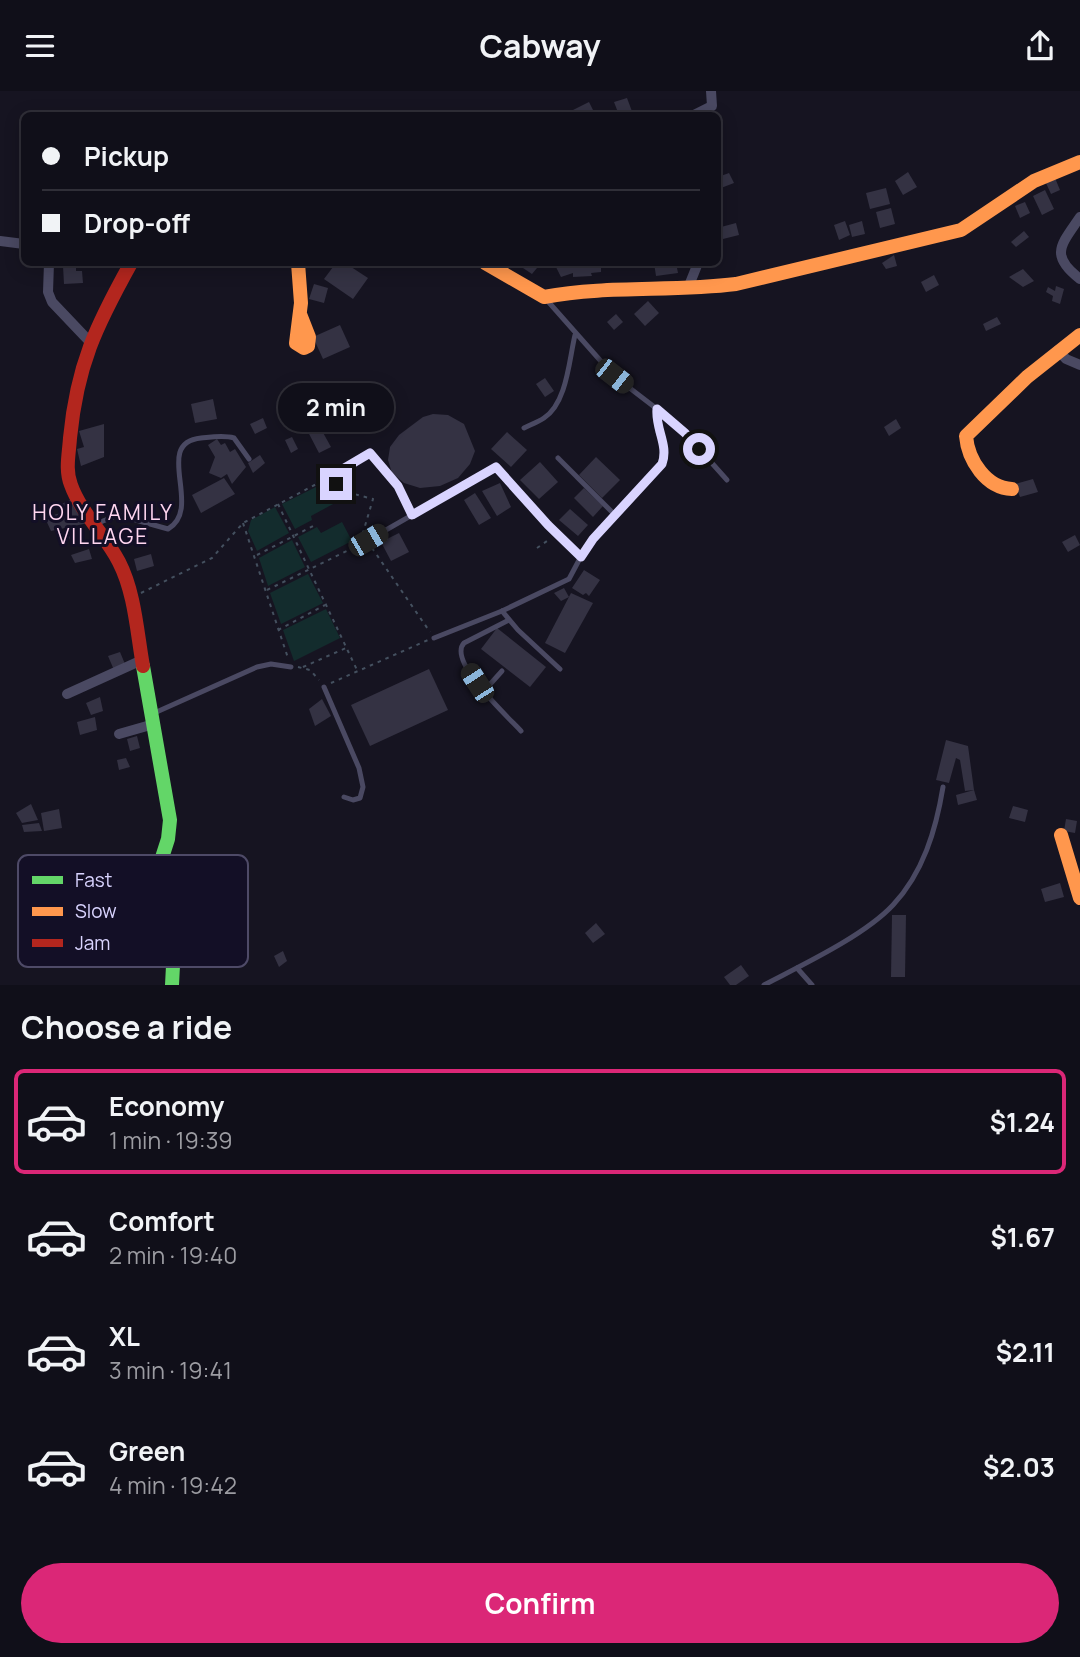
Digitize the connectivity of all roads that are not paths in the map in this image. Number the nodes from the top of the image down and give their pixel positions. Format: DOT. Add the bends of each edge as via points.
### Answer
graph roads {
  1 [pos="712,91"];
  2 [pos="700,112"];
  3 [pos="1080,162"];
  4 [pos="1080,217"];
  5 [pos="0,241"];
  6 [pos="21,244"];
  7 [pos="49,266"];
  8 [pos="129,266"];
  9 [pos="298,266"];
  10 [pos="490,266"];
  11 [pos="697,266"];
  12 [pos="1080,279"];
  13 [pos="688,288"];
  14 [pos="544,297"];
  15 [pos="300,314"];
  16 [pos="575,335"];
  17 [pos="1080,335"];
  18 [pos="90,342"];
  19 [pos="1058,350"];
  20 [pos="1080,365"];
  21 [pos="657,409"];
  22 [pos="524,428"];
  23 [pos="558,458"];
  24 [pos="249,459"];
  25 [pos="727,480"];
  26 [pos="336,484"];
  27 [pos="1012,489"];
  28 [pos="412,515"];
  29 [pos="616,516"];
  30 [pos="95,525"];
  31 [pos="366,541"];
  32 [pos="581,557"];
  33 [pos="502,611"];
  34 [pos="509,621"];
  35 [pos="434,638"];
  36 [pos="142,660"];
  37 [pos="291,667"];
  38 [pos="560,669"];
  39 [pos="502,671"];
  40 [pos="324,687"];
  41 [pos="484,691"];
  42 [pos="67,694"];
  43 [pos="153,719"];
  44 [pos="521,731"];
  45 [pos="119,734"];
  46 [pos="943,787"];
  47 [pos="344,797"];
  48 [pos="1061,835"];
  49 [pos="163,855"];
  50 [pos="1080,898"];
  51 [pos="173,967"];
  52 [pos="797,968"];
  53 [pos="172,985"];
  54 [pos="764,985"];
  55 [pos="812,985"];
  1 -- 2 [label="street" via="712,106"];
  3 -- 13 [label="street" via="1034,180 961,230 736,284"];
  4 -- 12 [label="street" via="1060,255 1063,265"];
  5 -- 6 [label="street"];
  7 -- 18 [label="street" via="52,302"];
  8 -- 18 [label="street"];
  9 -- 15 [label="street"];
  10 -- 14 [label="street"];
  11 -- 13 [label="street"];
  13 -- 14 [label="street"];
  14 -- 16 [label="lane"];
  16 -- 21 [label="lane" via="614,376"];
  16 -- 22 [label="lane" via="555,409"];
  17 -- 19 [label="street"];
  18 -- 30 [label="street" via="73,406 67,471 71,487"];
  19 -- 20 [label="street"];
  19 -- 27 [label="street" via="966,436 968,449 987,479 998,488"];
  21 -- 25 [label="lane"];
  21 -- 29 [label="lane" via="664,460"];
  23 -- 29 [label="lane"];
  24 -- 30 [label="lane" via="234,438 190,439 179,454 182,508 175,524 168,529 118,515"];
  26 -- 28 [label="lane" via="331,476 370,453 398,486"];
  28 -- 31 [label="lane"];
  28 -- 32 [label="lane" via="496,467"];
  29 -- 32 [label="lane"];
  30 -- 36 [label="street" via="120,563"];
  32 -- 33 [label="lane" via="561,585"];
  33 -- 34 [label="lane"];
  33 -- 35 [label="lane"];
  34 -- 38 [label="lane"];
  34 -- 41 [label="lane" via="461,645 460,655"];
  36 -- 42 [label="street"];
  36 -- 43 [label="street"];
  37 -- 43 [label="lane" via="257,667"];
  39 -- 41 [label="lane"];
  40 -- 47 [label="lane" via="362,780 360,798"];
  41 -- 44 [label="lane"];
  43 -- 45 [label="street"];
  43 -- 49 [label="street" via="170,820"];
  46 -- 52 [label="lane" via="926,854 894,904"];
  48 -- 50 [label="street"];
  51 -- 53 [label="street"];
  52 -- 54 [label="lane"];
  52 -- 55 [label="lane"];
}
